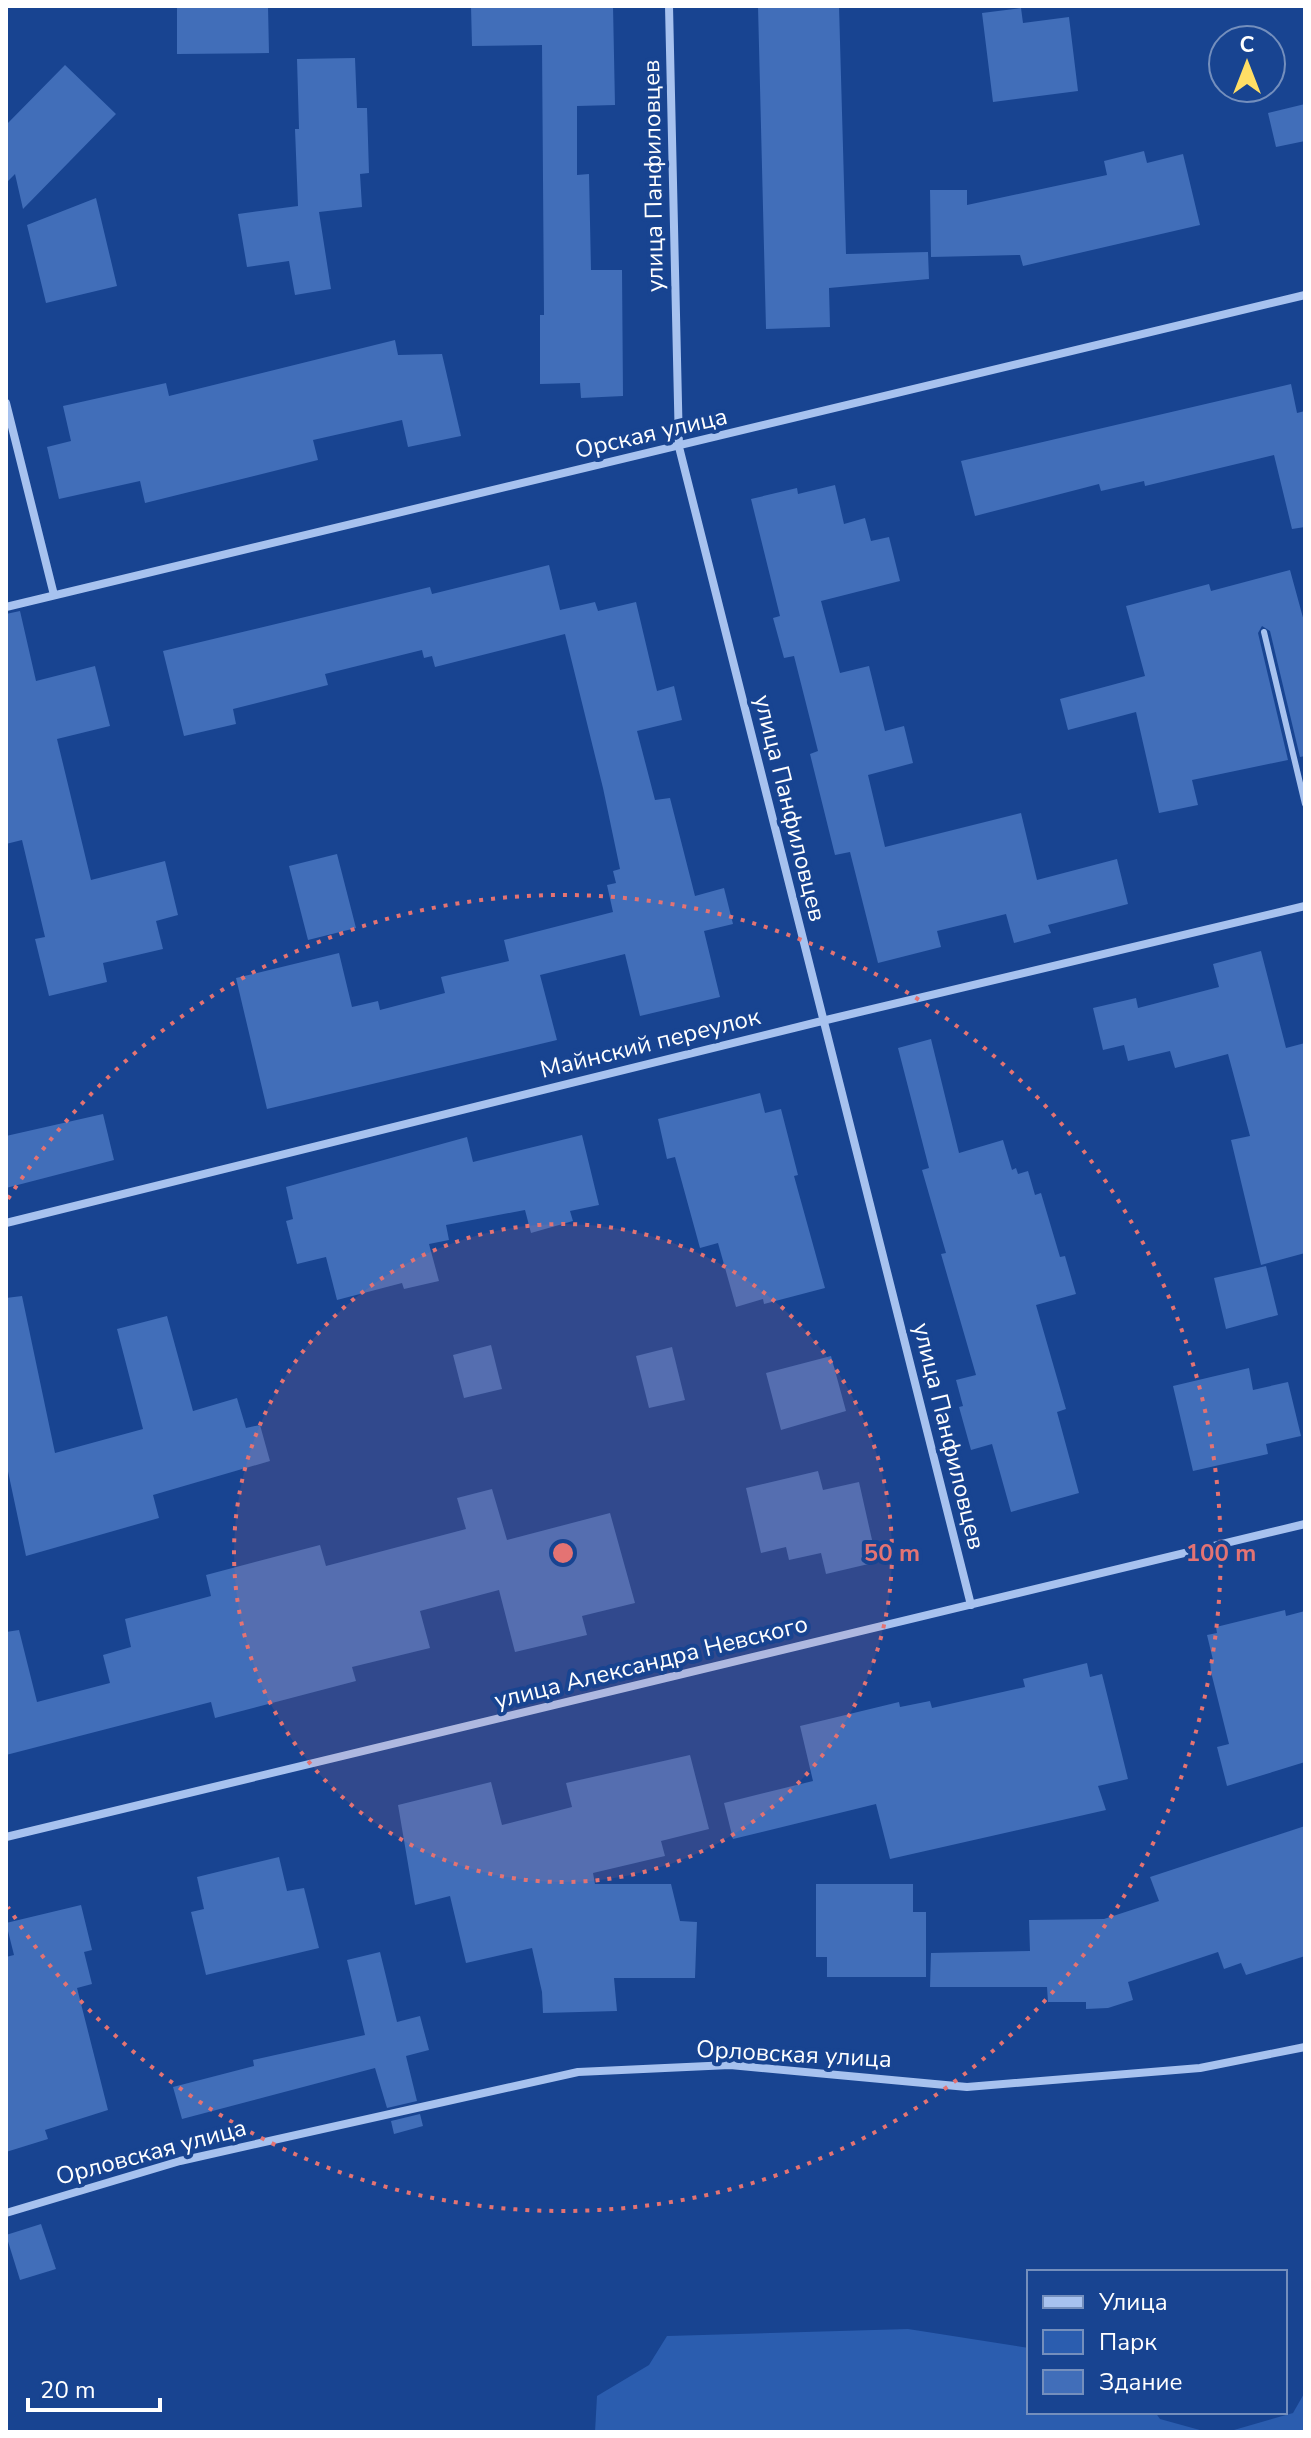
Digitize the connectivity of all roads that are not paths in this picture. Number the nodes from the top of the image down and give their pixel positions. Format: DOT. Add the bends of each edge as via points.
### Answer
graph roads {
  1 [pos="669,6"];
  2 [pos="1305,295"];
  3 [pos="6,403"];
  4 [pos="679,447"];
  5 [pos="54,595"];
  6 [pos="6,607"];
  7 [pos="1264,632"];
  8 [pos="1305,804"];
  9 [pos="1305,906"];
  10 [pos="822,1021"];
  11 [pos="6,1223"];
  12 [pos="1305,1524"];
  13 [pos="971,1605"];
  14 [pos="6,1837"];
  15 [pos="1305,2047"];
  16 [pos="6,2213"];
  1 -- 4 [label="street, улица Панфиловцев"];
  2 -- 4 [label="street, Орская улица"];
  3 -- 5 [label="street"];
  4 -- 5 [label="street, Орская улица"];
  4 -- 10 [label="street, улица Панфиловцев"];
  5 -- 6 [label="street, Орская улица"];
  7 -- 8 [label="lane"];
  9 -- 10 [label="street, Майнский переулок"];
  10 -- 11 [label="street, Майнский переулок"];
  10 -- 13 [label="street, улица Панфиловцев"];
  12 -- 13 [label="street, улица Александра Невского"];
  13 -- 14 [label="street, улица Александра Невского"];
  15 -- 16 [label="street, Орловская улица" via="1200,2068 967,2087 730,2065 578,2072 180,2161"];
}
